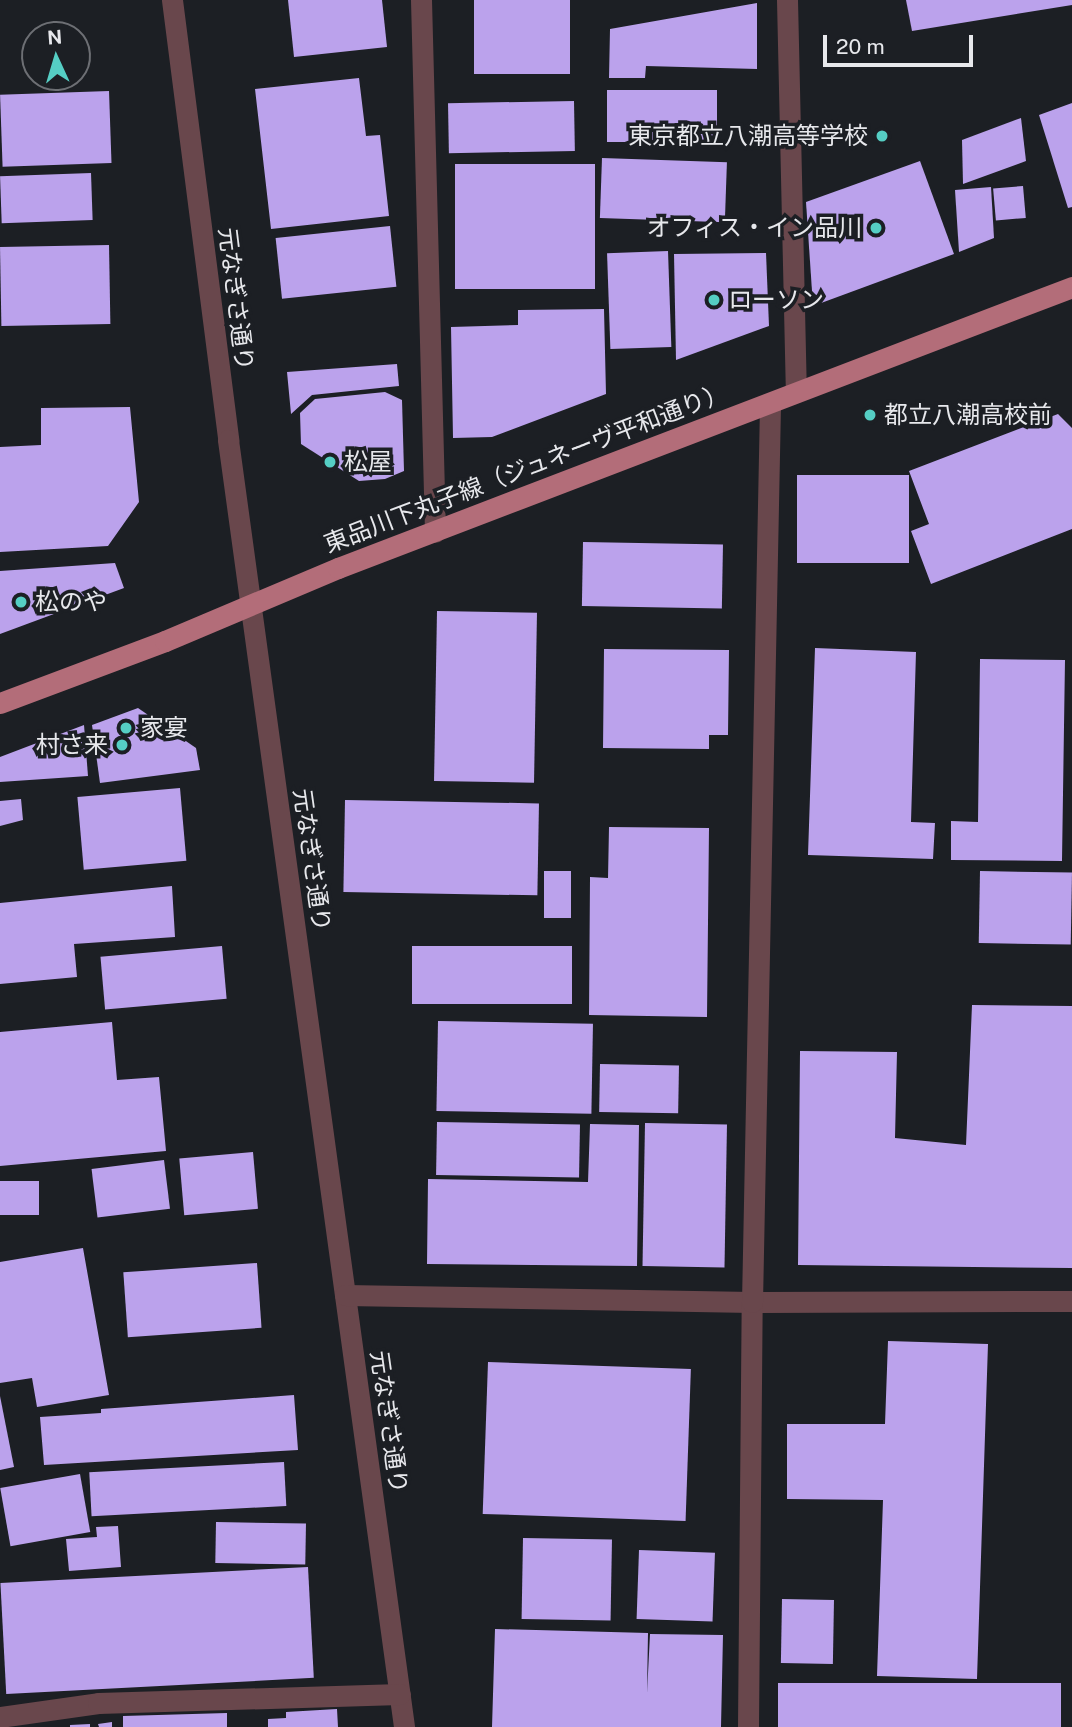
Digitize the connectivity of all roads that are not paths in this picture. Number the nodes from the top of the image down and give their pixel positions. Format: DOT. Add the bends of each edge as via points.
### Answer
graph roads {
  1 [pos="172,0"];
  2 [pos="421,0"];
  3 [pos="787,0"];
  4 [pos="1072,287"];
  5 [pos="796,392"];
  6 [pos="770,402"];
  7 [pos="435,532"];
  8 [pos="250,606"];
  9 [pos="0,703"];
  10 [pos="345,1295"];
  11 [pos="1072,1301"];
  12 [pos="752,1302"];
  13 [pos="400,1694"];
  14 [pos="0,1717"];
  15 [pos="404,1727"];
  16 [pos="748,1727"];
  1 -- 8 [label="street, 元なぎさ通り"];
  2 -- 7 [label="street"];
  3 -- 5 [label="street"];
  4 -- 5 [label="main road, 東品川下丸子線（ジュネーヴ平和通り）"];
  5 -- 6 [label="main road, 東品川下丸子線（ジュネーヴ平和通り）"];
  6 -- 7 [label="main road, 東品川下丸子線（ジュネーヴ平和通り）"];
  6 -- 12 [label="street"];
  7 -- 8 [label="main road, 東品川下丸子線（ジュネーヴ平和通り）"];
  8 -- 9 [label="main road, 東品川下丸子線（ジュネーヴ平和通り）"];
  8 -- 10 [label="street, 元なぎさ通り"];
  10 -- 12 [label="street"];
  10 -- 13 [label="street, 元なぎさ通り"];
  11 -- 12 [label="street"];
  12 -- 16 [label="street"];
  13 -- 14 [label="street" via="98,1703"];
  13 -- 15 [label="street, 元なぎさ通り"];
}
